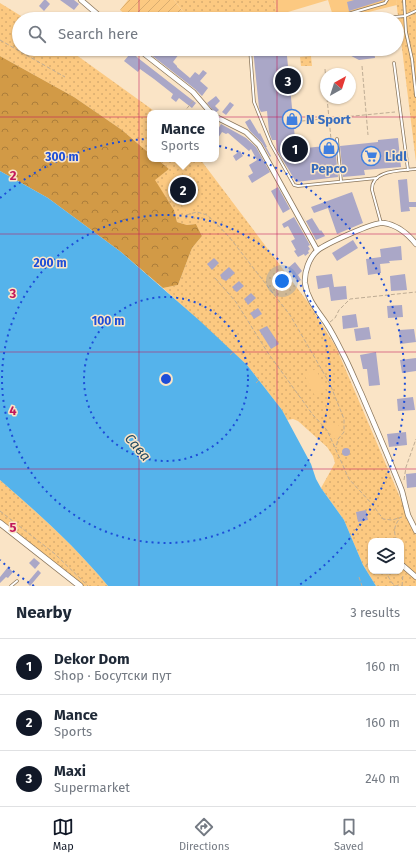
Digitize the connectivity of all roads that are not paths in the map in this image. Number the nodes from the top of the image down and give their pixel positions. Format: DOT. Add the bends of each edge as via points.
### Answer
graph roads {
  1 [pos="81,0"];
  2 [pos="387,0"];
  3 [pos="404,0"];
  4 [pos="95,12"];
  5 [pos="355,12"];
  6 [pos="416,12"];
  7 [pos="405,16"];
  8 [pos="147,56"];
  9 [pos="251,56"];
  10 [pos="394,64"];
  11 [pos="416,96"];
  12 [pos="208,110"];
  13 [pos="219,118"];
  14 [pos="337,138"];
  15 [pos="416,169"];
  16 [pos="408,170"];
  17 [pos="376,178"];
  18 [pos="341,182"];
  19 [pos="381,223"];
  20 [pos="416,244"];
  21 [pos="317,250"];
  22 [pos="0,523"];
  23 [pos="416,531"];
  24 [pos="404,567"];
  25 [pos="416,577"];
  26 [pos="16,581"];
  27 [pos="11,586"];
  28 [pos="80,586"];
  1 -- 4 [label="street"];
  2 -- 5 [label="lane" via="386,3"];
  3 -- 7 [label="lane"];
  6 -- 7 [label="lane"];
  7 -- 11 [label="lane"];
  8 -- 12 [label="street" via="197,97"];
  9 -- 18 [label="lane" via="254,102 271,144 294,185"];
  10 -- 16 [label="lane"];
  13 -- 21 [label="street" via="246,132 259,145"];
  14 -- 18 [label="lane"];
  15 -- 16 [label="lane"];
  16 -- 17 [label="lane" via="390,172"];
  17 -- 18 [label="lane"];
  17 -- 19 [label="lane" via="372,190"];
  19 -- 20 [label="street" via="397,227"];
  19 -- 21 [label="street"];
  21 -- 23 [label="street" via="306,272 307,292 342,352 402,491 408,515"];
  22 -- 28 [label="street"];
  24 -- 25 [label="street"];
  26 -- 27 [label="lane"];
}
